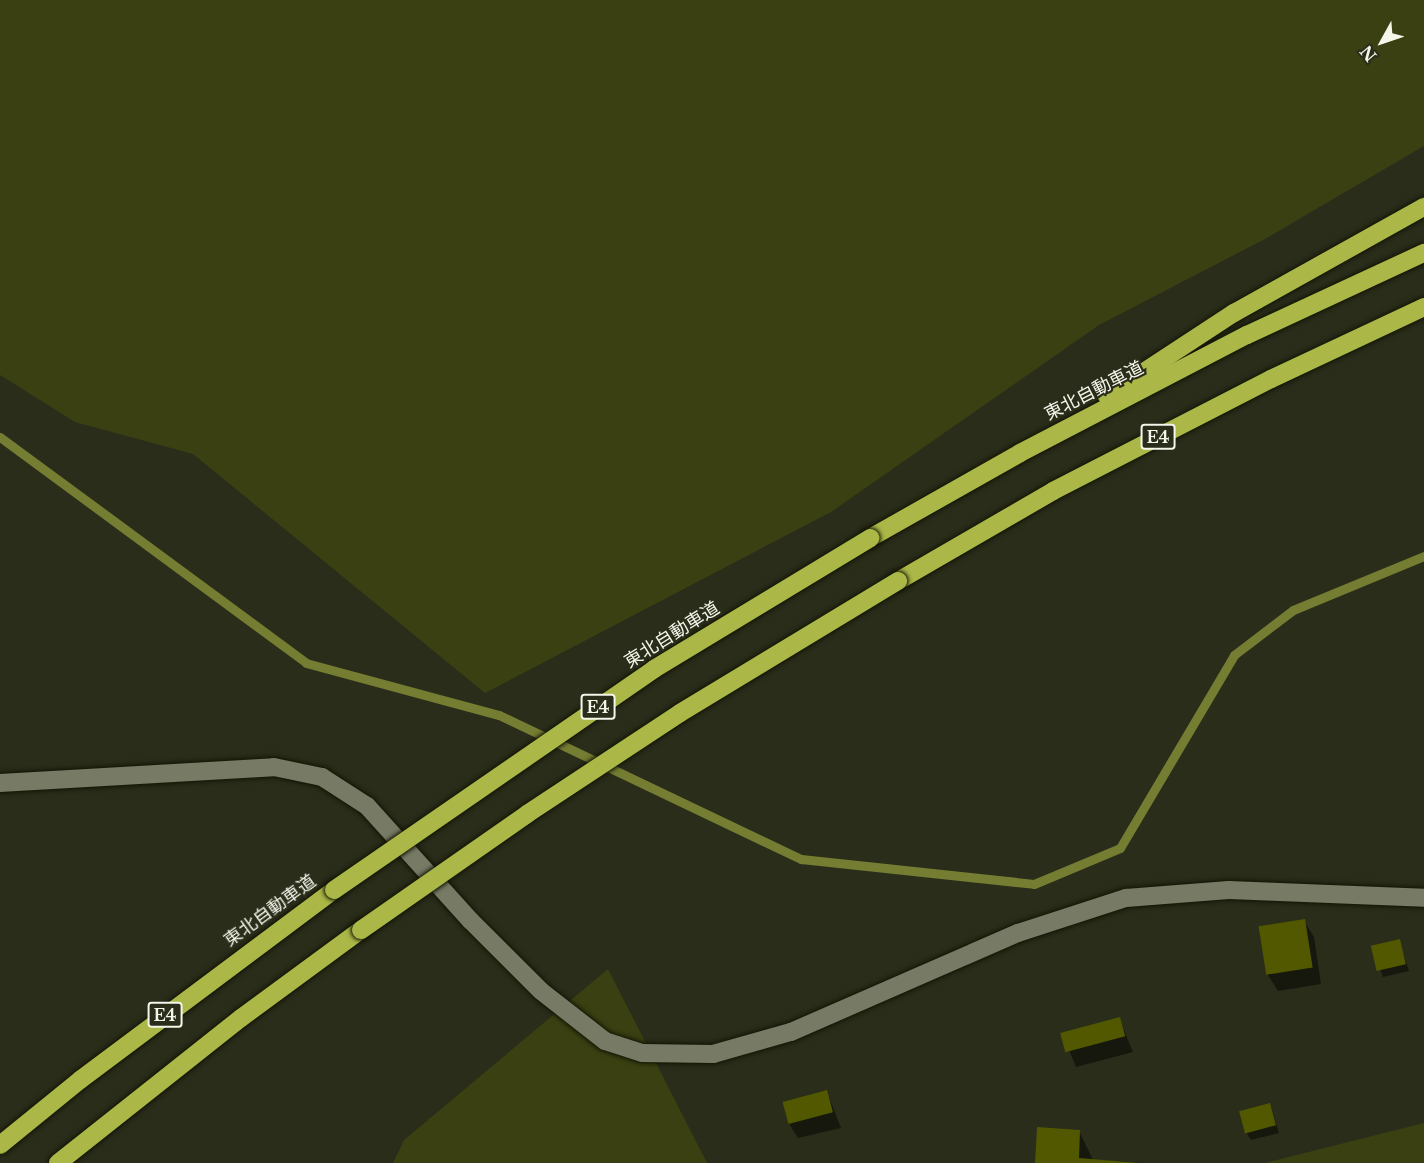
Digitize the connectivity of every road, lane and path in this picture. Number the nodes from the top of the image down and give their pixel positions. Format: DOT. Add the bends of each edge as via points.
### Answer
graph roads {
  1 [pos="1424,207"];
  2 [pos="1424,253"];
  3 [pos="1424,307"];
  4 [pos="1020,453"];
  5 [pos="0,783"];
  6 [pos="1424,898"];
  7 [pos="0,1146"];
  8 [pos="58,1163"];
  1 -- 4 [label="highway" via="1234,313"];
  2 -- 4 [label="highway, 東北自動車道 / E4" via="1247,335"];
  3 -- 8 [label="highway, E4, bridge" via="1271,379 1084,475 898,581 680,713 361,930 232,1025"];
  4 -- 7 [label="highway, 東北自動車道 / E4, bridge" via="870,538 644,675 334,890 80,1080"];
  5 -- 6 [label="street" via="274,767 322,777 367,806 470,920 558,1007 605,1041 642,1053 713,1054 791,1032 1018,933 1126,898 1229,890"];
}
